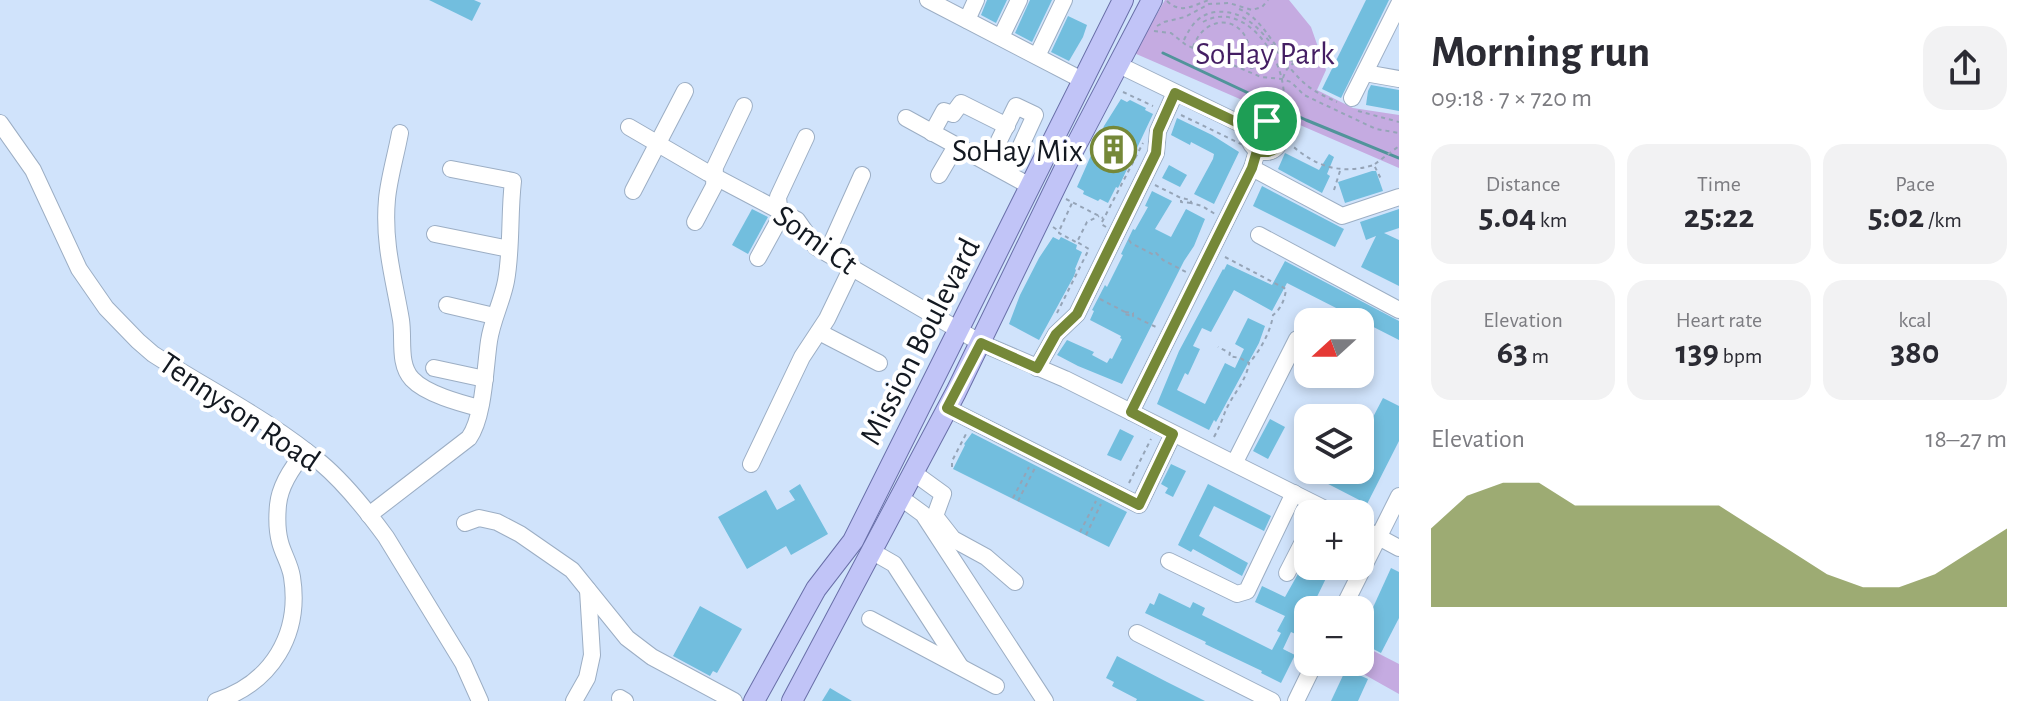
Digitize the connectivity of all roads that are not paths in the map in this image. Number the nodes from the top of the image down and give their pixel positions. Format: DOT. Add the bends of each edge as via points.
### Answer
graph roads {
  1 [pos="976,0"];
  2 [pos="1019,0"];
  3 [pos="1064,0"];
  4 [pos="1123,0"];
  5 [pos="1152,0"];
  6 [pos="932,1"];
  7 [pos="1399,4"];
  8 [pos="967,20"];
  9 [pos="1001,37"];
  10 [pos="1037,56"];
  11 [pos="1119,65"];
  12 [pos="1365,73"];
  13 [pos="1399,79"];
  14 [pos="1084,81"];
  15 [pos="685,91"];
  16 [pos="1175,93"];
  17 [pos="1350,104"];
  18 [pos="744,106"];
  19 [pos="906,118"];
  20 [pos="0,123"];
  21 [pos="1007,126"];
  22 [pos="629,127"];
  23 [pos="1251,129"];
  24 [pos="400,133"];
  25 [pos="932,133"];
  26 [pos="806,137"];
  27 [pos="656,143"];
  28 [pos="956,146"];
  29 [pos="1252,150"];
  30 [pos="988,163"];
  31 [pos="1260,166"];
  32 [pos="451,169"];
  33 [pos="1008,174"];
  34 [pos="862,175"];
  35 [pos="939,175"];
  36 [pos="714,176"];
  37 [pos="1030,186"];
  38 [pos="633,191"];
  39 [pos="1399,197"];
  40 [pos="778,209"];
  41 [pos="695,222"];
  42 [pos="435,234"];
  43 [pos="1259,235"];
  44 [pos="509,249"];
  45 [pos="827,253"];
  46 [pos="758,258"];
  47 [pos="852,267"];
  48 [pos="447,305"];
  49 [pos="1399,310"];
  50 [pos="494,316"];
  51 [pos="958,330"];
  52 [pos="819,332"];
  53 [pos="981,343"];
  54 [pos="1294,345"];
  55 [pos="879,363"];
  56 [pos="434,368"];
  57 [pos="1037,368"];
  58 [pos="485,379"];
  59 [pos="479,408"];
  60 [pos="947,408"];
  61 [pos="1131,412"];
  62 [pos="1173,434"];
  63 [pos="306,451"];
  64 [pos="1235,462"];
  65 [pos="751,464"];
  66 [pos="914,473"];
  67 [pos="1294,493"];
  68 [pos="1399,496"];
  69 [pos="901,498"];
  70 [pos="1305,500"];
  71 [pos="369,515"];
  72 [pos="465,523"];
  73 [pos="1374,535"];
  74 [pos="1378,537"];
  75 [pos="1399,548"];
  76 [pos="873,552"];
  77 [pos="1294,559"];
  78 [pos="1169,561"];
  79 [pos="1287,573"];
  80 [pos="1015,582"];
  81 [pos="588,590"];
  82 [pos="1349,596"];
  83 [pos="870,619"];
  84 [pos="1137,633"];
  85 [pos="960,666"];
  86 [pos="1308,676"];
  87 [pos="996,686"];
  88 [pos="216,701"];
  89 [pos="480,701"];
  90 [pos="574,701"];
  91 [pos="734,701"];
  92 [pos="754,701"];
  93 [pos="792,701"];
  94 [pos="1045,701"];
  95 [pos="1272,701"];
  96 [pos="1296,701"];
  1 -- 8 [label="street"];
  2 -- 9 [label="street"];
  3 -- 10 [label="street"];
  4 -- 14 [label="main road, Mission Boulevard"];
  5 -- 11 [label="main road, Mission Boulevard"];
  6 -- 8 [label="street"];
  7 -- 12 [label="street"];
  8 -- 9 [label="street"];
  9 -- 10 [label="street"];
  10 -- 14 [label="street"];
  11 -- 16 [label="street"];
  11 -- 53 [label="main road, Mission Boulevard"];
  12 -- 13 [label="street"];
  12 -- 17 [label="street"];
  14 -- 37 [label="main road, Mission Boulevard"];
  15 -- 27 [label="street"];
  16 -- 23 [label="street"];
  16 -- 57 [label="street" via="1158,131 1156,153 1077,314 1056,334"];
  18 -- 36 [label="street"];
  19 -- 25 [label="street"];
  20 -- 63 [label="street, Tennyson Road" via="33,170 79,269 122,326 153,354"];
  21 -- 25 [label="street" via="961,103 953,114 944,111"];
  21 -- 30 [label="street"];
  21 -- 33 [label="street" via="1016,106 1035,115"];
  22 -- 27 [label="street, Somi Ct"];
  23 -- 29 [label="street"];
  23 -- 29 [label="street" via="1267,121 1280,131 1275,149"];
  24 -- 59 [label="street" via="387,199 388,253 406,368 426,389"];
  25 -- 28 [label="street"];
  26 -- 40 [label="street" via="778,197"];
  27 -- 36 [label="street, Somi Ct"];
  27 -- 38 [label="street"];
  28 -- 30 [label="street"];
  28 -- 35 [label="street"];
  29 -- 31 [label="street"];
  30 -- 33 [label="street"];
  31 -- 39 [label="street" via="1342,216"];
  31 -- 61 [label="street"];
  32 -- 44 [label="street" via="513,181"];
  33 -- 37 [label="street"];
  34 -- 45 [label="street"];
  36 -- 40 [label="street, Somi Ct"];
  36 -- 41 [label="street"];
  37 -- 51 [label="main road, Mission Boulevard"];
  40 -- 45 [label="street, Somi Ct" via="797,220 816,247"];
  40 -- 46 [label="street" via="780,218"];
  42 -- 44 [label="street"];
  43 -- 49 [label="street"];
  44 -- 50 [label="street" via="506,285"];
  45 -- 47 [label="street, Somi Ct"];
  47 -- 51 [label="street, Somi Ct"];
  47 -- 52 [label="street"];
  48 -- 50 [label="street"];
  50 -- 58 [label="street"];
  51 -- 53 [label="street, Somi Ct"];
  51 -- 92 [label="main road, Mission Boulevard" via="853,541 816,589"];
  52 -- 55 [label="street"];
  52 -- 65 [label="street"];
  53 -- 57 [label="street, Somi Ct"];
  53 -- 60 [label="main road, Mission Boulevard"];
  54 -- 64 [label="street"];
  56 -- 58 [label="street"];
  57 -- 61 [label="street, Somi Ct"];
  58 -- 59 [label="street"];
  59 -- 71 [label="street" via="469,438"];
  60 -- 62 [label="street" via="1139,505"];
  60 -- 66 [label="main road, Mission Boulevard"];
  61 -- 62 [label="street, Somi Ct"];
  62 -- 64 [label="street, Somi Ct"];
  63 -- 71 [label="street, Tennyson Road"];
  63 -- 88 [label="street" via="289,474 278,504 278,534 294,596 287,639 258,676"];
  64 -- 67 [label="street, Somi Ct"];
  66 -- 69 [label="main road, Mission Boulevard"];
  66 -- 80 [label="street" via="943,494 935,516 953,539 986,557"];
  67 -- 70 [label="street, Somi Ct"];
  67 -- 78 [label="street" via="1247,591 1237,594"];
  68 -- 74 [label="street"];
  69 -- 76 [label="main road, Mission Boulevard"];
  69 -- 94 [label="street" via="923,514"];
  71 -- 89 [label="street, Tennyson Road" via="463,663"];
  72 -- 81 [label="street" via="479,518 520,534 572,570"];
  73 -- 74 [label="street"];
  74 -- 75 [label="street"];
  74 -- 82 [label="street"];
  76 -- 85 [label="street" via="894,564"];
  76 -- 93 [label="main road, Mission Boulevard"];
  77 -- 79 [label="street"];
  81 -- 90 [label="street" via="592,655"];
  81 -- 91 [label="street" via="627,638"];
  83 -- 85 [label="street"];
  84 -- 95 [label="street"];
  85 -- 87 [label="street"];
  86 -- 96 [label="street"];
}
